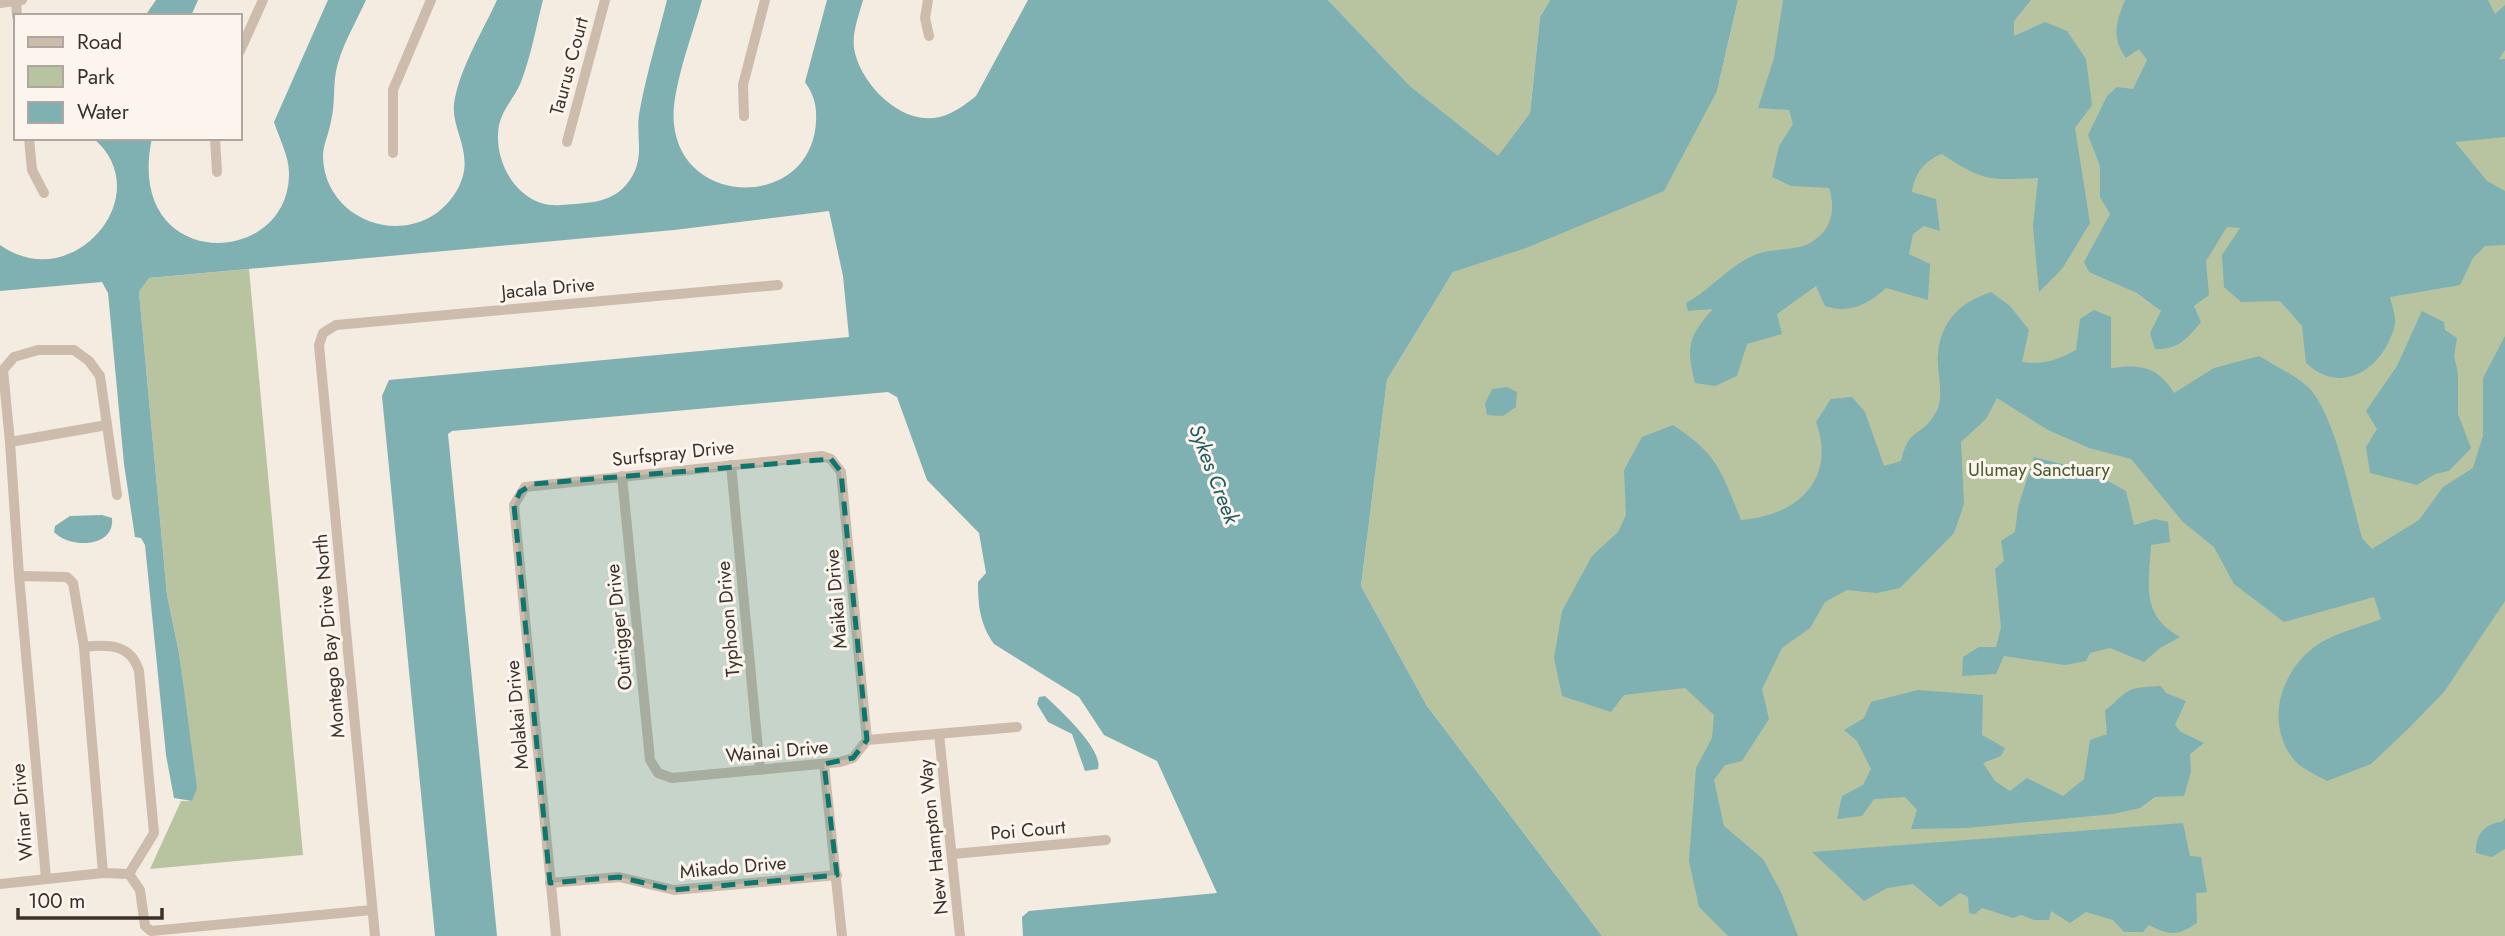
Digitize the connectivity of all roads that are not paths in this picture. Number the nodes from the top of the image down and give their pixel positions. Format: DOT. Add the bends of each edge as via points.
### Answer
graph roads {
  1 [pos="18,0"];
  2 [pos="263,0"];
  3 [pos="431,0"];
  4 [pos="605,0"];
  5 [pos="765,0"];
  6 [pos="928,0"];
  7 [pos="0,2"];
  8 [pos="929,36"];
  9 [pos="242,47"];
  10 [pos="744,116"];
  11 [pos="29,140"];
  12 [pos="215,140"];
  13 [pos="567,142"];
  14 [pos="393,153"];
  15 [pos="217,172"];
  16 [pos="44,193"];
  17 [pos="778,285"];
  18 [pos="323,333"];
  19 [pos="107,425"];
  20 [pos="10,442"];
  21 [pos="831,459"];
  22 [pos="731,465"];
  23 [pos="622,476"];
  24 [pos="520,492"];
  25 [pos="117,495"];
  26 [pos="19,576"];
  27 [pos="84,647"];
  28 [pos="1017,727"];
  29 [pos="939,734"];
  30 [pos="867,740"];
  31 [pos="824,764"];
  32 [pos="760,769"];
  33 [pos="658,773"];
  34 [pos="1105,840"];
  35 [pos="953,854"];
  36 [pos="103,873"];
  37 [pos="129,874"];
  38 [pos="837,875"];
  39 [pos="46,878"];
  40 [pos="550,883"];
  41 [pos="0,884"];
  42 [pos="373,910"];
  43 [pos="375,936"];
  44 [pos="556,936"];
  45 [pos="842,936"];
  46 [pos="960,936"];
  1 -- 7 [label="street"];
  2 -- 9 [label="street"];
  3 -- 14 [label="street" via="394,83"];
  4 -- 13 [label="street, Taurus Court"];
  5 -- 10 [label="street" via="743,85"];
  6 -- 8 [label="street"];
  11 -- 16 [label="street" via="32,170"];
  12 -- 15 [label="street"];
  17 -- 18 [label="street, Jacala Drive" via="337,326"];
  18 -- 42 [label="street, Montego Bay Drive North" via="319,345"];
  19 -- 20 [label="street"];
  19 -- 20 [label="street, Winar Drive" via="100,376 89,361 74,350 44,349 14,356 3,370"];
  19 -- 25 [label="street, Winar Drive"];
  20 -- 26 [label="street, Winar Drive"];
  21 -- 22 [label="street, Surfspray Drive" via="822,456"];
  21 -- 30 [label="street, Maikai Drive" via="841,472"];
  22 -- 23 [label="street, Surfspray Drive"];
  22 -- 32 [label="street, Typhoon Drive"];
  23 -- 24 [label="street, Surfspray Drive" via="533,484"];
  23 -- 33 [label="street, Outrigger Drive" via="650,761"];
  24 -- 40 [label="street, Molakai Drive" via="514,505"];
  26 -- 27 [label="street" via="67,577 74,583"];
  26 -- 39 [label="street, Winar Drive"];
  27 -- 36 [label="street"];
  27 -- 37 [label="street" via="126,650 139,671 153,833"];
  28 -- 29 [label="street"];
  29 -- 30 [label="street"];
  29 -- 35 [label="street, New Hampton Way"];
  30 -- 31 [label="street, Wainai Drive" via="853,758"];
  31 -- 32 [label="street, Wainai Drive"];
  31 -- 38 [label="street"];
  32 -- 33 [label="street, Wainai Drive" via="672,778"];
  34 -- 35 [label="street, Poi Court"];
  35 -- 46 [label="street, New Hampton Way"];
  36 -- 37 [label="street"];
  36 -- 39 [label="street"];
  37 -- 42 [label="street" via="140,890 145,926 151,931"];
  38 -- 40 [label="street, Mikado Drive" via="674,890 619,877"];
  38 -- 45 [label="street"];
  39 -- 41 [label="street"];
  40 -- 44 [label="street, Molakai Drive"];
  42 -- 43 [label="street, Montego Bay Drive North"];
}
